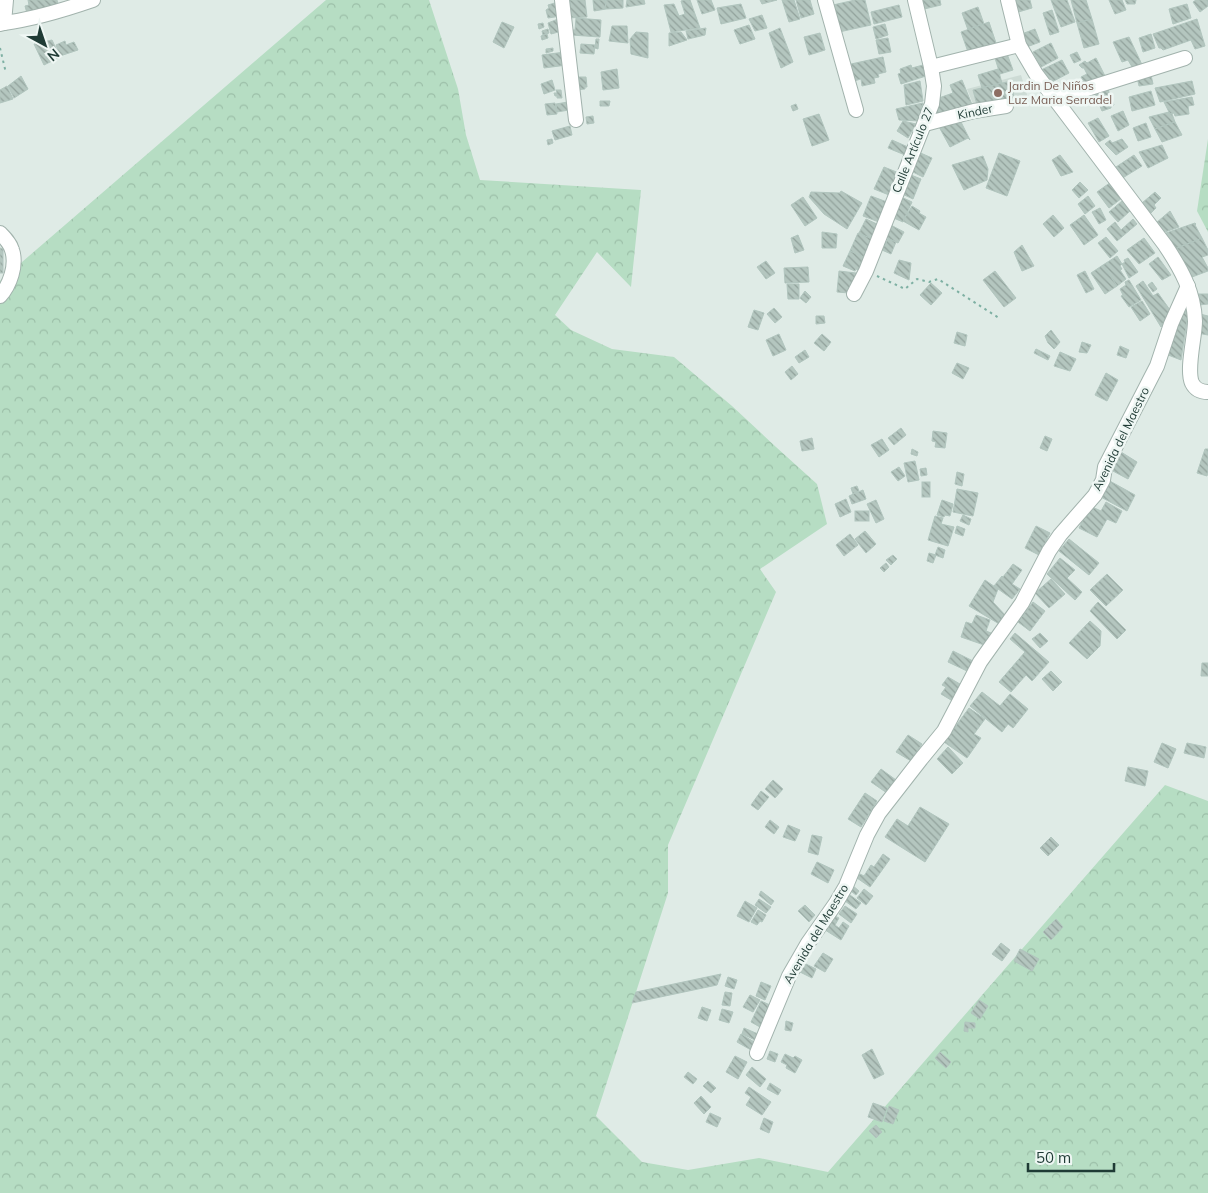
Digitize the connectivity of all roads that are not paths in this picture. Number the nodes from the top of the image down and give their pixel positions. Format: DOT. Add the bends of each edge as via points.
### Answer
graph roads {
  1 [pos="6,0"];
  2 [pos="93,0"];
  3 [pos="562,0"];
  4 [pos="825,0"];
  5 [pos="915,0"];
  6 [pos="1008,0"];
  7 [pos="2,24"];
  8 [pos="1019,45"];
  9 [pos="1185,58"];
  10 [pos="932,67"];
  11 [pos="1055,99"];
  12 [pos="1006,106"];
  13 [pos="856,110"];
  14 [pos="576,120"];
  15 [pos="925,124"];
  16 [pos="0,234"];
  17 [pos="1188,286"];
  18 [pos="854,294"];
  19 [pos="0,296"];
  20 [pos="1208,392"];
  21 [pos="757,1054"];
  1 -- 7 [label="street"];
  2 -- 7 [label="street"];
  3 -- 14 [label="street"];
  4 -- 13 [label="street"];
  5 -- 10 [label="street, Calle Artículo 27"];
  6 -- 8 [label="street"];
  8 -- 10 [label="street"];
  8 -- 11 [label="street"];
  9 -- 11 [label="street"];
  10 -- 15 [label="street, Calle Artículo 27" via="932,104"];
  11 -- 17 [label="street" via="1165,246"];
  12 -- 15 [label="street, Kinder"];
  15 -- 18 [label="street, Calle Artículo 27"];
  16 -- 19 [label="street" via="7,239 12,250 13,271"];
  17 -- 20 [label="street" via="1194,321 1192,382 1197,389"];
  17 -- 21 [label="street, Avenida del Maestro" via="1157,366 1095,495 1049,551 1022,603 980,662 944,732 879,813 836,903 788,976"];
}
